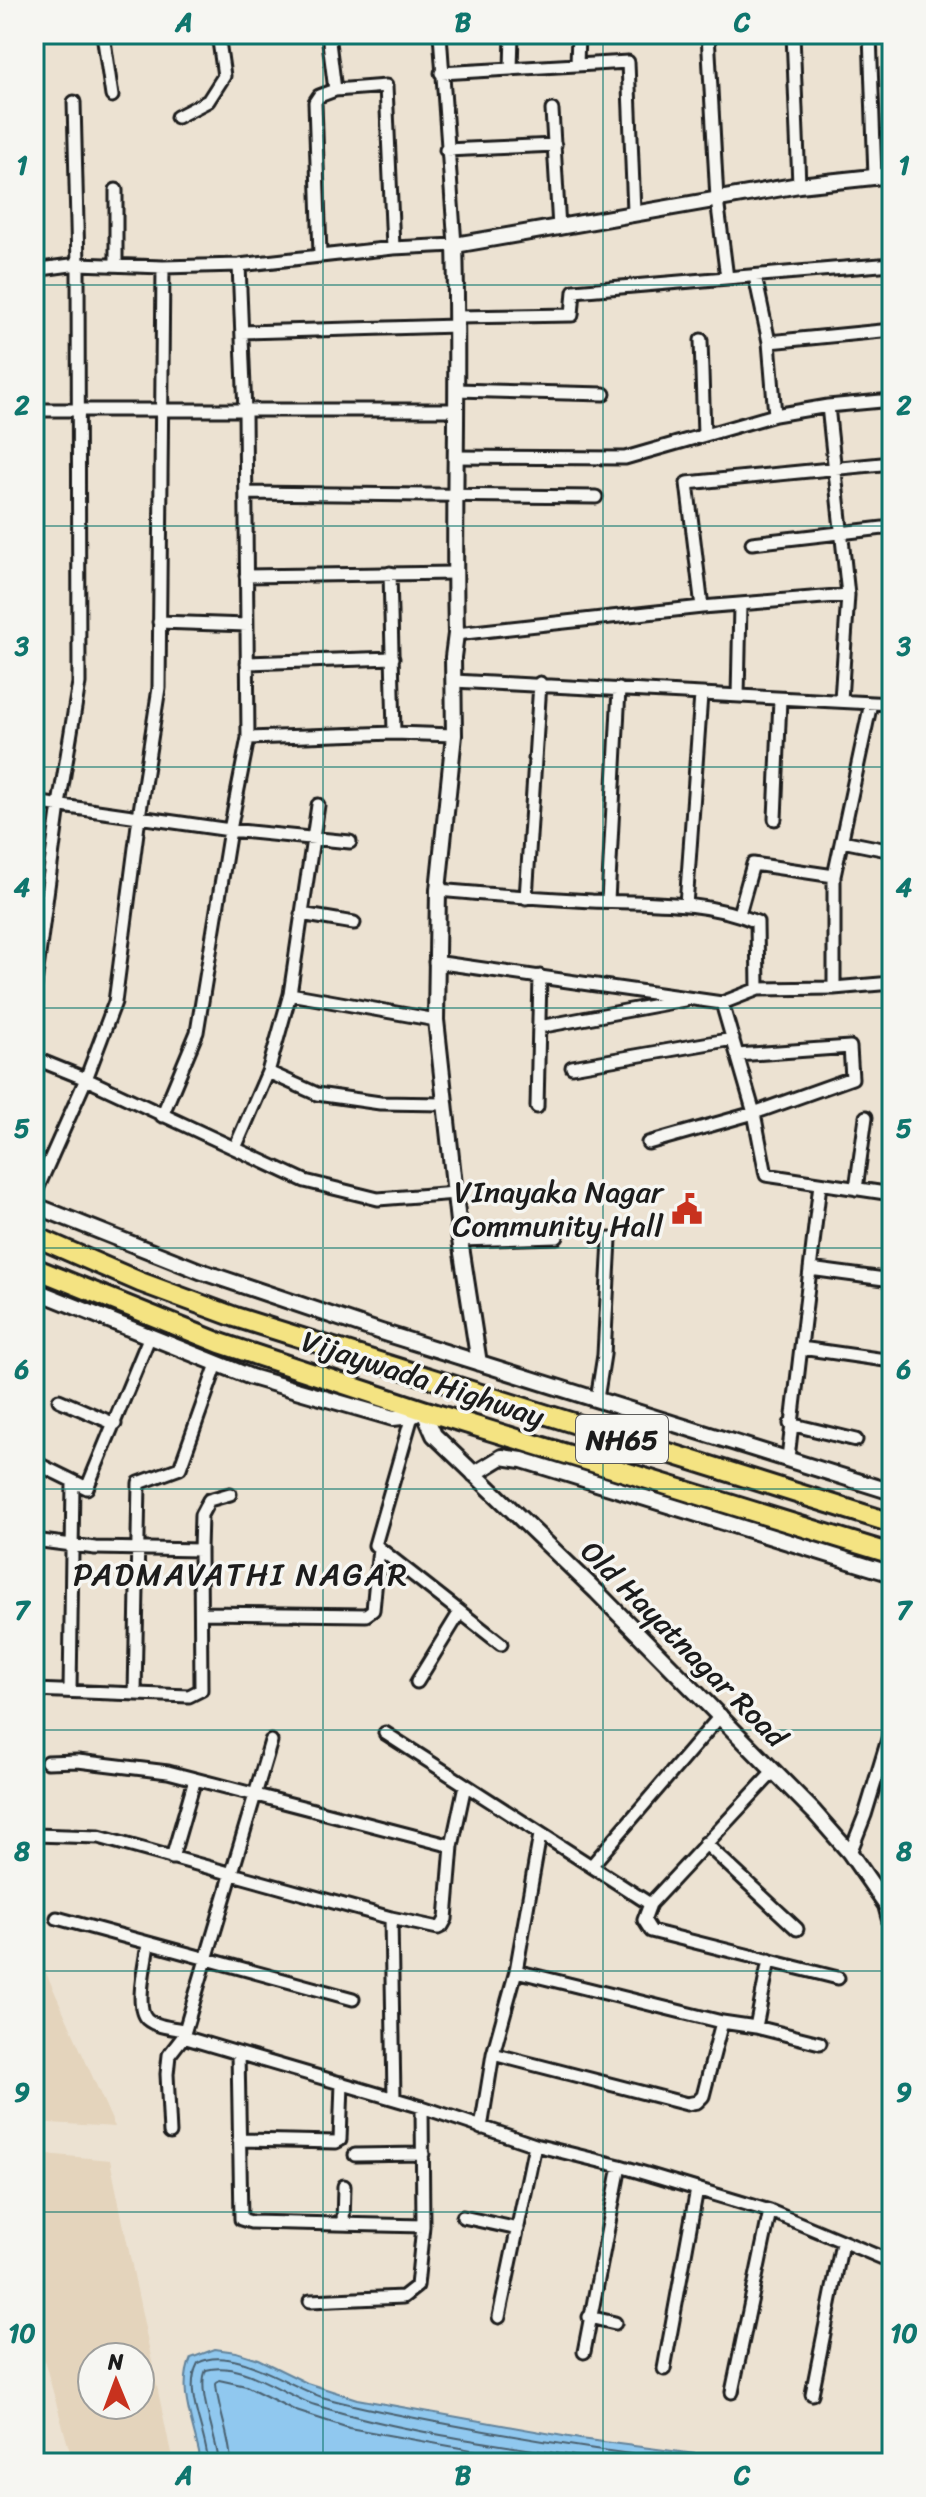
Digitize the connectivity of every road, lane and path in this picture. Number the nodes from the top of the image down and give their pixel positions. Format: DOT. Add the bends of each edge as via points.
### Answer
graph roads {
  1 [pos="103,34"];
  2 [pos="218,34"];
  3 [pos="328,34"];
  4 [pos="440,34"];
  5 [pos="512,34"];
  6 [pos="578,34"];
  7 [pos="708,34"];
  8 [pos="793,34"];
  9 [pos="870,34"];
  10 [pos="577,65"];
  11 [pos="511,69"];
  12 [pos="441,73"];
  13 [pos="335,90"];
  14 [pos="112,96"];
  15 [pos="74,102"];
  16 [pos="552,110"];
  17 [pos="177,117"];
  18 [pos="555,145"];
  19 [pos="446,150"];
  20 [pos="892,175"];
  21 [pos="875,177"];
  22 [pos="799,185"];
  23 [pos="116,190"];
  24 [pos="717,199"];
  25 [pos="634,212"];
  26 [pos="559,228"];
  27 [pos="455,245"];
  28 [pos="393,248"];
  29 [pos="320,255"];
  30 [pos="78,264"];
  31 [pos="892,264"];
  32 [pos="116,265"];
  33 [pos="239,265"];
  34 [pos="163,267"];
  35 [pos="34,270"];
  36 [pos="755,276"];
  37 [pos="727,278"];
  38 [pos="457,322"];
  39 [pos="892,330"];
  40 [pos="242,332"];
  41 [pos="701,340"];
  42 [pos="769,342"];
  43 [pos="456,390"];
  44 [pos="604,394"];
  45 [pos="892,400"];
  46 [pos="828,406"];
  47 [pos="34,410"];
  48 [pos="78,410"];
  49 [pos="455,410"];
  50 [pos="162,412"];
  51 [pos="245,412"];
  52 [pos="775,415"];
  53 [pos="704,435"];
  54 [pos="455,457"];
  55 [pos="892,463"];
  56 [pos="835,468"];
  57 [pos="246,493"];
  58 [pos="455,493"];
  59 [pos="596,497"];
  60 [pos="892,527"];
  61 [pos="842,532"];
  62 [pos="752,543"];
  63 [pos="390,573"];
  64 [pos="455,573"];
  65 [pos="246,576"];
  66 [pos="848,595"];
  67 [pos="740,605"];
  68 [pos="702,607"];
  69 [pos="159,622"];
  70 [pos="247,625"];
  71 [pos="456,634"];
  72 [pos="393,658"];
  73 [pos="247,663"];
  74 [pos="454,681"];
  75 [pos="540,683"];
  76 [pos="619,689"];
  77 [pos="701,695"];
  78 [pos="738,696"];
  79 [pos="780,699"];
  80 [pos="841,700"];
  81 [pos="871,703"];
  82 [pos="892,704"];
  83 [pos="394,733"];
  84 [pos="454,735"];
  85 [pos="248,738"];
  86 [pos="34,802"];
  87 [pos="59,805"];
  88 [pos="318,805"];
  89 [pos="139,817"];
  90 [pos="775,819"];
  91 [pos="230,830"];
  92 [pos="312,837"];
  93 [pos="842,841"];
  94 [pos="350,842"];
  95 [pos="892,851"];
  96 [pos="834,876"];
  97 [pos="438,890"];
  98 [pos="526,898"];
  99 [pos="608,901"];
  100 [pos="686,905"];
  101 [pos="301,914"];
  102 [pos="739,914"];
  103 [pos="354,923"];
  104 [pos="38,940"];
  105 [pos="435,962"];
  106 [pos="540,976"];
  107 [pos="892,983"];
  108 [pos="834,988"];
  109 [pos="758,989"];
  110 [pos="34,992"];
  111 [pos="290,994"];
  112 [pos="695,998"];
  113 [pos="722,1003"];
  114 [pos="436,1020"];
  115 [pos="539,1027"];
  116 [pos="733,1039"];
  117 [pos="737,1055"];
  118 [pos="34,1058"];
  119 [pos="572,1067"];
  120 [pos="268,1072"];
  121 [pos="86,1079"];
  122 [pos="444,1104"];
  123 [pos="537,1107"];
  124 [pos="754,1113"];
  125 [pos="162,1116"];
  126 [pos="866,1117"];
  127 [pos="648,1143"];
  128 [pos="235,1148"];
  129 [pos="820,1184"];
  130 [pos="856,1189"];
  131 [pos="456,1193"];
  132 [pos="892,1194"];
  133 [pos="34,1196"];
  134 [pos="34,1205"];
  135 [pos="34,1236"];
  136 [pos="557,1237"];
  137 [pos="610,1239"];
  138 [pos="460,1240"];
  139 [pos="34,1268"];
  140 [pos="810,1269"];
  141 [pos="892,1280"];
  142 [pos="34,1290"];
  143 [pos="149,1338"];
  144 [pos="801,1348"];
  145 [pos="892,1361"];
  146 [pos="479,1363"];
  147 [pos="217,1364"];
  148 [pos="597,1399"];
  149 [pos="59,1400"];
  150 [pos="418,1413"];
  151 [pos="115,1424"];
  152 [pos="790,1424"];
  153 [pos="856,1440"];
  154 [pos="788,1458"];
  155 [pos="34,1462"];
  156 [pos="474,1474"];
  157 [pos="73,1483"];
  158 [pos="892,1492"];
  159 [pos="230,1494"];
  160 [pos="892,1523"];
  161 [pos="798,1535"];
  162 [pos="34,1540"];
  163 [pos="71,1545"];
  164 [pos="137,1548"];
  165 [pos="379,1548"];
  166 [pos="200,1550"];
  167 [pos="892,1554"];
  168 [pos="892,1574"];
  169 [pos="460,1612"];
  170 [pos="201,1613"];
  171 [pos="501,1644"];
  172 [pos="417,1682"];
  173 [pos="34,1690"];
  174 [pos="70,1691"];
  175 [pos="135,1694"];
  176 [pos="721,1715"];
  177 [pos="892,1726"];
  178 [pos="385,1733"];
  179 [pos="271,1741"];
  180 [pos="47,1762"];
  181 [pos="774,1771"];
  182 [pos="195,1779"];
  183 [pos="465,1785"];
  184 [pos="254,1794"];
  185 [pos="34,1835"];
  186 [pos="540,1835"];
  187 [pos="705,1843"];
  188 [pos="452,1846"];
  189 [pos="850,1853"];
  190 [pos="172,1858"];
  191 [pos="592,1865"];
  192 [pos="231,1875"];
  193 [pos="650,1904"];
  194 [pos="57,1918"];
  195 [pos="391,1918"];
  196 [pos="892,1927"];
  197 [pos="797,1929"];
  198 [pos="148,1944"];
  199 [pos="206,1960"];
  200 [pos="769,1960"];
  201 [pos="516,1971"];
  202 [pos="838,1978"];
  203 [pos="353,1999"];
  204 [pos="722,2022"];
  205 [pos="756,2027"];
  206 [pos="184,2034"];
  207 [pos="820,2043"];
  208 [pos="238,2053"];
  209 [pos="493,2054"];
  210 [pos="342,2083"];
  211 [pos="394,2098"];
  212 [pos="422,2107"];
  213 [pos="481,2128"];
  214 [pos="170,2133"];
  215 [pos="239,2140"];
  216 [pos="535,2145"];
  217 [pos="423,2154"];
  218 [pos="355,2155"];
  219 [pos="620,2166"];
  220 [pos="344,2186"];
  221 [pos="697,2189"];
  222 [pos="770,2211"];
  223 [pos="463,2217"];
  224 [pos="343,2224"];
  225 [pos="423,2226"];
  226 [pos="518,2229"];
  227 [pos="842,2243"];
  228 [pos="892,2262"];
  229 [pos="310,2301"];
  230 [pos="499,2317"];
  231 [pos="589,2317"];
  232 [pos="615,2323"];
  233 [pos="584,2352"];
  234 [pos="664,2369"];
  235 [pos="732,2392"];
  236 [pos="812,2394"];
  1 -- 14 [label="street"];
  2 -- 17 [label="street" via="224,76 208,101"];
  3 -- 13 [label="street"];
  4 -- 12 [label="street"];
  5 -- 11 [label="street"];
  6 -- 10 [label="street"];
  7 -- 24 [label="street"];
  8 -- 22 [label="street"];
  9 -- 21 [label="street"];
  10 -- 11 [label="street"];
  10 -- 25 [label="street" via="628,62"];
  11 -- 12 [label="street"];
  12 -- 19 [label="street"];
  13 -- 28 [label="street" via="386,86"];
  13 -- 29 [label="street" via="315,102"];
  15 -- 30 [label="street"];
  16 -- 18 [label="street"];
  18 -- 19 [label="street"];
  18 -- 26 [label="street"];
  19 -- 27 [label="street"];
  20 -- 21 [label="street"];
  21 -- 22 [label="street"];
  22 -- 24 [label="street"];
  23 -- 32 [label="street"];
  24 -- 25 [label="street"];
  24 -- 37 [label="street"];
  25 -- 26 [label="street"];
  26 -- 27 [label="street"];
  27 -- 28 [label="street"];
  27 -- 38 [label="street"];
  28 -- 29 [label="street"];
  29 -- 33 [label="street"];
  30 -- 32 [label="street"];
  30 -- 35 [label="street"];
  30 -- 48 [label="street"];
  31 -- 36 [label="street"];
  32 -- 34 [label="street"];
  33 -- 34 [label="street"];
  33 -- 40 [label="street"];
  34 -- 50 [label="street"];
  36 -- 37 [label="street"];
  36 -- 42 [label="street"];
  37 -- 38 [label="street" via="574,291 572,315"];
  38 -- 40 [label="street"];
  38 -- 43 [label="street"];
  39 -- 42 [label="street"];
  40 -- 51 [label="street"];
  41 -- 53 [label="street"];
  42 -- 52 [label="street"];
  43 -- 44 [label="street"];
  43 -- 49 [label="street"];
  45 -- 46 [label="street"];
  46 -- 52 [label="street"];
  46 -- 56 [label="street"];
  47 -- 48 [label="street"];
  48 -- 50 [label="street"];
  48 -- 87 [label="street" via="79,683"];
  49 -- 51 [label="street"];
  49 -- 54 [label="street"];
  50 -- 51 [label="street"];
  50 -- 69 [label="street"];
  51 -- 57 [label="street"];
  52 -- 53 [label="street"];
  53 -- 54 [label="street" via="625,458"];
  54 -- 58 [label="street"];
  55 -- 56 [label="street"];
  56 -- 61 [label="street"];
  56 -- 68 [label="street" via="687,483"];
  57 -- 58 [label="street"];
  57 -- 65 [label="street"];
  58 -- 59 [label="street"];
  58 -- 64 [label="street"];
  60 -- 61 [label="street"];
  61 -- 62 [label="street"];
  61 -- 66 [label="street"];
  63 -- 64 [label="street"];
  63 -- 65 [label="street"];
  63 -- 72 [label="street"];
  64 -- 71 [label="street"];
  65 -- 70 [label="street"];
  66 -- 67 [label="street"];
  66 -- 80 [label="street"];
  67 -- 68 [label="street"];
  67 -- 78 [label="street"];
  68 -- 71 [label="street"];
  69 -- 70 [label="street"];
  69 -- 89 [label="street" via="159,688"];
  70 -- 73 [label="street"];
  71 -- 74 [label="street"];
  72 -- 73 [label="street"];
  72 -- 83 [label="street"];
  73 -- 85 [label="street"];
  74 -- 75 [label="street"];
  74 -- 84 [label="street"];
  75 -- 76 [label="street"];
  75 -- 98 [label="street"];
  76 -- 77 [label="street"];
  76 -- 99 [label="street"];
  77 -- 78 [label="street"];
  77 -- 100 [label="street"];
  78 -- 79 [label="street"];
  79 -- 80 [label="street"];
  79 -- 90 [label="street"];
  80 -- 81 [label="street"];
  81 -- 82 [label="street"];
  81 -- 93 [label="street"];
  83 -- 84 [label="street"];
  83 -- 85 [label="street"];
  84 -- 97 [label="street"];
  85 -- 91 [label="street"];
  86 -- 87 [label="street"];
  87 -- 89 [label="street"];
  87 -- 104 [label="street"];
  88 -- 92 [label="street"];
  89 -- 91 [label="street"];
  89 -- 121 [label="street" via="115,1002"];
  91 -- 92 [label="street"];
  91 -- 125 [label="street" via="197,1032"];
  92 -- 94 [label="street"];
  92 -- 101 [label="street"];
  93 -- 95 [label="street"];
  93 -- 96 [label="street"];
  96 -- 102 [label="street" via="753,864"];
  96 -- 108 [label="street"];
  97 -- 98 [label="street"];
  97 -- 105 [label="street"];
  98 -- 99 [label="street"];
  99 -- 100 [label="street"];
  100 -- 102 [label="street"];
  101 -- 103 [label="street"];
  101 -- 111 [label="street"];
  102 -- 109 [label="street" via="757,922"];
  104 -- 110 [label="street"];
  105 -- 106 [label="street"];
  105 -- 114 [label="street"];
  106 -- 112 [label="street"];
  106 -- 115 [label="street"];
  107 -- 108 [label="street"];
  108 -- 109 [label="street"];
  109 -- 113 [label="street"];
  111 -- 114 [label="street"];
  111 -- 120 [label="street"];
  112 -- 113 [label="street"];
  112 -- 115 [label="street"];
  113 -- 116 [label="street"];
  114 -- 122 [label="street"];
  115 -- 123 [label="street"];
  116 -- 117 [label="street"];
  116 -- 119 [label="street"];
  117 -- 124 [label="street"];
  117 -- 124 [label="street" via="850,1047 852,1078"];
  118 -- 121 [label="street"];
  120 -- 122 [label="street" via="317,1094 380,1103"];
  120 -- 128 [label="street"];
  121 -- 125 [label="street"];
  121 -- 133 [label="street"];
  122 -- 131 [label="street"];
  124 -- 127 [label="street"];
  124 -- 129 [label="street" via="766,1175"];
  125 -- 128 [label="street"];
  126 -- 130 [label="street"];
  128 -- 131 [label="street" via="305,1181 378,1199"];
  129 -- 130 [label="street"];
  129 -- 140 [label="street"];
  130 -- 132 [label="street"];
  131 -- 138 [label="street"];
  134 -- 146 [label="street" via="200,1271"];
  135 -- 160 [label="highway, Vijaywada Highway / NH65" via="235,1317"];
  136 -- 138 [label="street"];
  137 -- 148 [label="street"];
  138 -- 146 [label="street"];
  139 -- 150 [label="highway, Vijaywada Highway / NH65" via="220,1343"];
  140 -- 141 [label="street"];
  140 -- 144 [label="street"];
  142 -- 143 [label="street"];
  143 -- 147 [label="street"];
  143 -- 151 [label="street"];
  144 -- 145 [label="street"];
  144 -- 152 [label="street"];
  146 -- 148 [label="street"];
  147 -- 150 [label="street" via="393,1418"];
  147 -- 164 [label="street" via="180,1468 139,1483"];
  148 -- 154 [label="street"];
  149 -- 151 [label="street"];
  150 -- 156 [label="street, Old Hayatnagar Road"];
  150 -- 161 [label="highway, Vijaywada Highway / NH65"];
  150 -- 165 [label="street" via="375,1545"];
  151 -- 157 [label="street" via="87,1488"];
  152 -- 153 [label="street"];
  152 -- 154 [label="street"];
  154 -- 158 [label="street"];
  155 -- 157 [label="street"];
  156 -- 161 [label="street" via="502,1457 522,1460"];
  156 -- 176 [label="street, Old Hayatnagar Road"];
  157 -- 163 [label="street"];
  159 -- 166 [label="street" via="209,1500 203,1508"];
  161 -- 167 [label="highway, Vijaywada Highway / NH65"];
  161 -- 168 [label="street"];
  162 -- 163 [label="street"];
  163 -- 164 [label="street"];
  163 -- 174 [label="street"];
  164 -- 166 [label="street"];
  164 -- 175 [label="street"];
  165 -- 169 [label="street"];
  165 -- 170 [label="street" via="373,1610 366,1615"];
  166 -- 170 [label="street"];
  169 -- 171 [label="street"];
  169 -- 172 [label="street"];
  170 -- 175 [label="street" via="201,1690 189,1696"];
  173 -- 174 [label="street"];
  174 -- 175 [label="street"];
  176 -- 181 [label="street, Old Hayatnagar Road"];
  176 -- 191 [label="street"];
  177 -- 189 [label="street"];
  178 -- 183 [label="street"];
  179 -- 184 [label="street"];
  180 -- 182 [label="street" via="99,1763"];
  181 -- 187 [label="street"];
  181 -- 189 [label="street, Old Hayatnagar Road"];
  182 -- 184 [label="street"];
  182 -- 190 [label="street"];
  183 -- 186 [label="street"];
  183 -- 188 [label="street"];
  184 -- 188 [label="street"];
  184 -- 192 [label="street"];
  185 -- 190 [label="street" via="99,1837"];
  186 -- 191 [label="street"];
  186 -- 201 [label="street"];
  187 -- 193 [label="street"];
  187 -- 197 [label="street"];
  188 -- 195 [label="street" via="442,1926"];
  189 -- 196 [label="street, Old Hayatnagar Road" via="886,1905"];
  190 -- 192 [label="street"];
  191 -- 193 [label="street"];
  192 -- 195 [label="street"];
  192 -- 199 [label="street"];
  193 -- 200 [label="street" via="644,1920 651,1931"];
  194 -- 198 [label="street"];
  195 -- 211 [label="street"];
  198 -- 199 [label="street"];
  198 -- 206 [label="street" via="140,2006 152,2022"];
  199 -- 203 [label="street"];
  199 -- 206 [label="street"];
  200 -- 202 [label="street"];
  200 -- 205 [label="street"];
  201 -- 204 [label="street"];
  201 -- 209 [label="street"];
  204 -- 205 [label="street"];
  204 -- 209 [label="street" via="703,2096 687,2104"];
  205 -- 207 [label="street"];
  206 -- 208 [label="street"];
  206 -- 214 [label="street" via="169,2055"];
  208 -- 210 [label="street"];
  208 -- 215 [label="street"];
  209 -- 213 [label="street"];
  210 -- 211 [label="street"];
  210 -- 215 [label="street" via="340,2140"];
  211 -- 212 [label="street"];
  212 -- 213 [label="street"];
  212 -- 217 [label="street"];
  213 -- 216 [label="street"];
  215 -- 224 [label="street" via="244,2221"];
  216 -- 219 [label="street"];
  216 -- 226 [label="street"];
  217 -- 218 [label="street"];
  217 -- 225 [label="street"];
  219 -- 221 [label="street"];
  219 -- 231 [label="street"];
  220 -- 224 [label="street"];
  221 -- 222 [label="street"];
  221 -- 234 [label="street"];
  222 -- 227 [label="street"];
  222 -- 235 [label="street"];
  223 -- 226 [label="street"];
  224 -- 225 [label="street"];
  225 -- 229 [label="street" via="417,2286 411,2292 403,2297"];
  226 -- 230 [label="street"];
  227 -- 228 [label="street"];
  227 -- 236 [label="street"];
  231 -- 232 [label="street"];
  231 -- 233 [label="street"];
}
